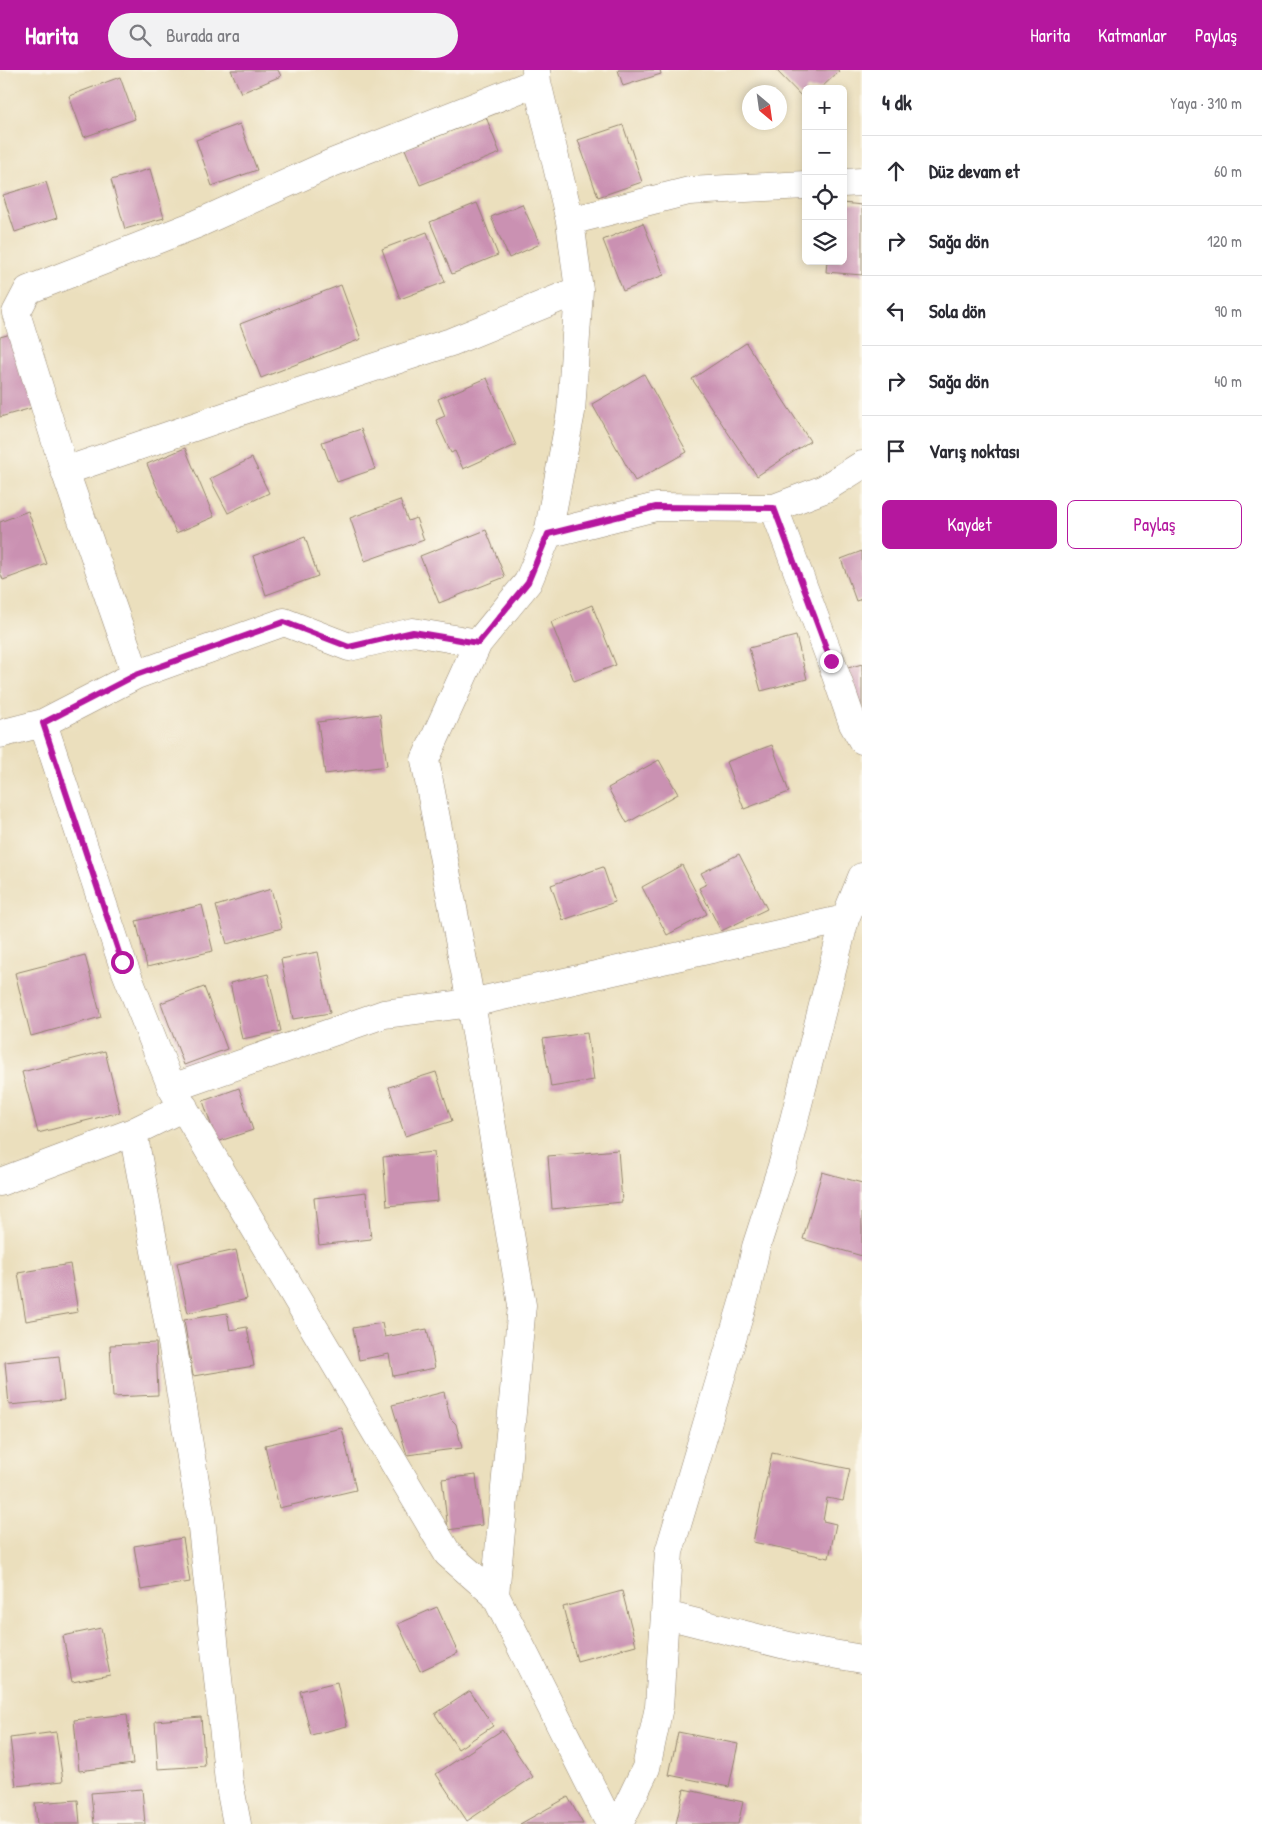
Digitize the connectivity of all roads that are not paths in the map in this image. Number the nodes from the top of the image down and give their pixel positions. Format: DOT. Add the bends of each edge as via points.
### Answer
graph roads {
  1 [pos="536,76"];
  2 [pos="862,182"];
  3 [pos="847,183"];
  4 [pos="802,185"];
  5 [pos="570,220"];
  6 [pos="579,290"];
  7 [pos="862,465"];
  8 [pos="65,471"];
  9 [pos="774,508"];
  10 [pos="548,534"];
  11 [pos="478,643"];
  12 [pos="136,675"];
  13 [pos="43,723"];
  14 [pos="0,734"];
  15 [pos="862,740"];
  16 [pos="862,877"];
  17 [pos="845,920"];
  18 [pos="471,1002"];
  19 [pos="178,1098"];
  20 [pos="133,1132"];
  21 [pos="0,1182"];
  22 [pos="494,1595"];
  23 [pos="666,1615"];
  24 [pos="862,1659"];
  25 [pos="237,1824"];
  26 [pos="610,1824"];
  27 [pos="619,1824"];
  1 -- 5 [label="street"];
  1 -- 8 [label="street" via="197,224 28,290 16,313"];
  2 -- 3 [label="street"];
  4 -- 5 [label="street" via="688,191"];
  5 -- 6 [label="street"];
  6 -- 8 [label="street" via="451,342"];
  6 -- 10 [label="street" via="570,412"];
  7 -- 9 [label="street" via="824,489"];
  8 -- 12 [label="street"];
  9 -- 10 [label="street" via="656,507"];
  9 -- 15 [label="street" via="853,724"];
  10 -- 11 [label="street" via="528,582"];
  11 -- 12 [label="street" via="413,632 349,647 284,622"];
  11 -- 18 [label="street" via="425,760"];
  12 -- 13 [label="street"];
  13 -- 14 [label="street"];
  13 -- 19 [label="street" via="122,962"];
  16 -- 17 [label="street"];
  17 -- 18 [label="street"];
  17 -- 23 [label="street" via="783,1163 669,1552"];
  18 -- 19 [label="street" via="384,1014"];
  18 -- 22 [label="street" via="522,1306"];
  19 -- 20 [label="street"];
  19 -- 22 [label="street" via="448,1554"];
  20 -- 21 [label="street"];
  20 -- 25 [label="street" via="201,1518 229,1782"];
  22 -- 26 [label="street"];
  23 -- 24 [label="street" via="793,1647"];
  23 -- 27 [label="street" via="659,1707 646,1768"];
}
